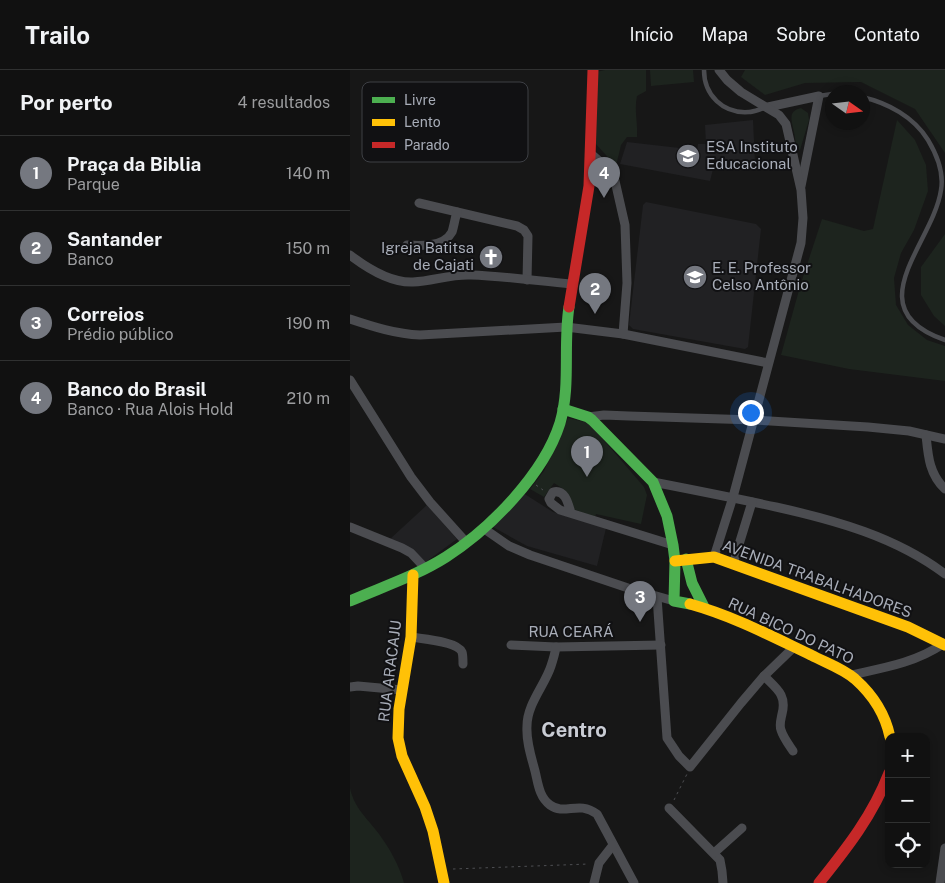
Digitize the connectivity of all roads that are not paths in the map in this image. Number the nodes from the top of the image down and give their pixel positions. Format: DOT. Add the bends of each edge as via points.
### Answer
graph roads {
  1 [pos="593,70"];
  2 [pos="704,70"];
  3 [pos="719,70"];
  4 [pos="825,95"];
  5 [pos="819,96"];
  6 [pos="870,100"];
  7 [pos="768,106"];
  8 [pos="591,154"];
  9 [pos="801,190"];
  10 [pos="419,204"];
  11 [pos="457,212"];
  12 [pos="407,245"];
  13 [pos="350,255"];
  14 [pos="527,280"];
  15 [pos="571,284"];
  16 [pos="350,319"];
  17 [pos="566,327"];
  18 [pos="623,334"];
  19 [pos="945,340"];
  20 [pos="768,364"];
  21 [pos="350,380"];
  22 [pos="563,409"];
  23 [pos="588,417"];
  24 [pos="754,420"];
  25 [pos="926,435"];
  26 [pos="945,439"];
  27 [pos="653,482"];
  28 [pos="945,489"];
  29 [pos="733,497"];
  30 [pos="752,502"];
  31 [pos="571,513"];
  32 [pos="350,527"];
  33 [pos="483,528"];
  34 [pos="466,542"];
  35 [pos="673,545"];
  36 [pos="714,557"];
  37 [pos="680,560"];
  38 [pos="733,564"];
  39 [pos="426,568"];
  40 [pos="945,574"];
  41 [pos="413,575"];
  42 [pos="657,596"];
  43 [pos="350,601"];
  44 [pos="674,601"];
  45 [pos="704,607"];
  46 [pos="411,637"];
  47 [pos="511,645"];
  48 [pos="661,645"];
  49 [pos="944,645"];
  50 [pos="556,647"];
  51 [pos="794,647"];
  52 [pos="463,664"];
  53 [pos="764,676"];
  54 [pos="851,676"];
  55 [pos="350,687"];
  56 [pos="402,690"];
  57 [pos="889,733"];
  58 [pos="794,751"];
  59 [pos="887,778"];
  60 [pos="670,808"];
  61 [pos="742,828"];
  62 [pos="613,845"];
  63 [pos="945,848"];
  64 [pos="714,852"];
  65 [pos="444,883"];
  66 [pos="594,883"];
  67 [pos="634,883"];
  68 [pos="722,883"];
  69 [pos="819,883"];
  70 [pos="940,883"];
  1 -- 8 [label="street"];
  2 -- 7 [label="lane" via="707,89 718,102 738,111 750,112"];
  3 -- 7 [label="street" via="741,92"];
  4 -- 5 [label="lane"];
  5 -- 7 [label="street"];
  5 -- 9 [label="street"];
  6 -- 19 [label="lane" via="900,112 912,121 935,152 941,171 942,189 934,215 906,271 902,295 904,306 917,326"];
  7 -- 9 [label="street" via="786,124"];
  8 -- 15 [label="street" via="587,202"];
  8 -- 18 [label="street" via="615,180 625,225 627,284"];
  9 -- 20 [label="street" via="801,243"];
  10 -- 11 [label="street"];
  11 -- 12 [label="street" via="447,239 439,243"];
  11 -- 14 [label="street" via="524,230 528,236"];
  13 -- 14 [label="street" via="403,282 470,275"];
  14 -- 15 [label="street"];
  15 -- 17 [label="street"];
  16 -- 17 [label="street" via="403,334 420,335"];
  17 -- 18 [label="street"];
  17 -- 22 [label="street"];
  18 -- 20 [label="street"];
  20 -- 24 [label="street"];
  21 -- 34 [label="street" via="411,477"];
  22 -- 23 [label="street, RUA BICO DO PATO"];
  22 -- 33 [label="street" via="547,452 529,480"];
  23 -- 24 [label="street"];
  23 -- 27 [label="street, RUA BICO DO PATO"];
  24 -- 25 [label="street" via="889,428"];
  24 -- 29 [label="street"];
  25 -- 26 [label="street"];
  25 -- 28 [label="street" via="931,470"];
  27 -- 29 [label="street"];
  27 -- 35 [label="street, RUA BICO DO PATO" via="667,516"];
  29 -- 30 [label="street"];
  29 -- 36 [label="street"];
  30 -- 38 [label="street"];
  30 -- 40 [label="street" via="853,527 917,556"];
  31 -- 31 [label="street" via="563,494 556,491 550,495 555,507"];
  31 -- 35 [label="street"];
  32 -- 39 [label="street" via="402,548"];
  33 -- 34 [label="street"];
  33 -- 42 [label="street" via="509,546 530,555"];
  34 -- 39 [label="street"];
  35 -- 37 [label="street, RUA BICO DO PATO"];
  36 -- 37 [label="street, AVENIDA TRABALHADORES"];
  36 -- 38 [label="street, AVENIDA TRABALHADORES"];
  37 -- 44 [label="street, RUA BICO DO PATO"];
  37 -- 45 [label="street, RUA BICO DO PATO"];
  38 -- 49 [label="street, AVENIDA TRABALHADORES" via="908,628"];
  39 -- 41 [label="street"];
  41 -- 43 [label="street"];
  41 -- 46 [label="street, RUA ARACAJU"];
  42 -- 44 [label="street"];
  42 -- 48 [label="street"];
  44 -- 45 [label="street, RUA BICO DO PATO"];
  45 -- 51 [label="street, RUA BICO DO PATO"];
  46 -- 52 [label="street" via="458,648 462,652"];
  46 -- 56 [label="street, RUA ARACAJU"];
  47 -- 50 [label="street, RUA CEARÁ"];
  48 -- 50 [label="street, RUA CEARÁ"];
  48 -- 53 [label="street" via="667,738 678,756 690,767"];
  49 -- 54 [label="street" via="907,662"];
  50 -- 62 [label="street" via="527,725 528,744 540,793 556,809 590,809 597,814"];
  51 -- 53 [label="street"];
  51 -- 54 [label="street, RUA BICO DO PATO"];
  53 -- 58 [label="street" via="783,698 781,732"];
  54 -- 57 [label="street, RUA BICO DO PATO" via="879,704"];
  55 -- 56 [label="street"];
  56 -- 65 [label="street, RUA ARACAJU" via="398,719 400,746 425,807"];
  59 -- 69 [label="street" via="870,815"];
  60 -- 64 [label="street"];
  61 -- 64 [label="street"];
  62 -- 66 [label="street" via="599,863"];
  62 -- 67 [label="street"];
  63 -- 70 [label="street"];
  64 -- 68 [label="street" via="720,860"];
}
